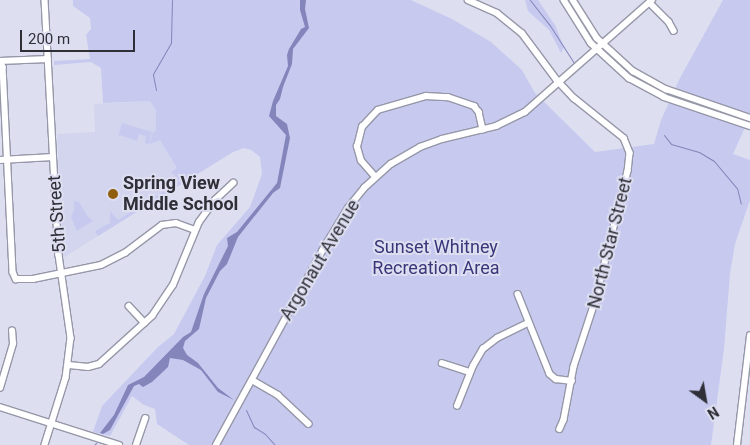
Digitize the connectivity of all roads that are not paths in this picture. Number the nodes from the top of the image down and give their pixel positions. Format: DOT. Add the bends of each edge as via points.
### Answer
graph roads {
  1 [pos="45,0"];
  2 [pos="468,0"];
  3 [pos="564,0"];
  4 [pos="573,0"];
  5 [pos="651,1"];
  6 [pos="674,31"];
  7 [pos="604,45"];
  8 [pos="598,50"];
  9 [pos="48,60"];
  10 [pos="0,61"];
  11 [pos="560,83"];
  12 [pos="750,118"];
  13 [pos="750,126"];
  14 [pos="483,130"];
  15 [pos="54,157"];
  16 [pos="0,160"];
  17 [pos="8,160"];
  18 [pos="375,178"];
  19 [pos="233,183"];
  20 [pos="194,230"];
  21 [pos="62,275"];
  22 [pos="518,294"];
  23 [pos="129,306"];
  24 [pos="145,323"];
  25 [pos="528,323"];
  26 [pos="12,331"];
  27 [pos="750,336"];
  28 [pos="442,363"];
  29 [pos="69,365"];
  30 [pos="470,372"];
  31 [pos="252,380"];
  32 [pos="572,381"];
  33 [pos="0,388"];
  34 [pos="457,406"];
  35 [pos="0,407"];
  36 [pos="145,419"];
  37 [pos="52,424"];
  38 [pos="309,424"];
  39 [pos="560,429"];
  40 [pos="45,445"];
  41 [pos="119,445"];
  42 [pos="136,445"];
  43 [pos="216,445"];
  44 [pos="737,445"];
  1 -- 9 [label="street, 5th Street"];
  2 -- 11 [label="street, North Star Street" via="497,13 513,26 530,42"];
  3 -- 8 [label="street"];
  4 -- 7 [label="street"];
  5 -- 6 [label="street"];
  5 -- 7 [label="street, Argonaut Avenue"];
  7 -- 8 [label="street, Argonaut Avenue"];
  7 -- 12 [label="street" via="625,65 658,86"];
  8 -- 11 [label="street, Argonaut Avenue"];
  8 -- 13 [label="street" via="629,78 656,93"];
  9 -- 10 [label="street"];
  9 -- 15 [label="street, 5th Street"];
  10 -- 17 [label="street" via="3,67"];
  11 -- 14 [label="street, Argonaut Avenue" via="526,112"];
  11 -- 32 [label="street, North Star Street" via="582,106 619,134 630,153 595,303"];
  14 -- 18 [label="street, Argonaut Avenue" via="430,143 401,158"];
  14 -- 18 [label="street" via="475,107 448,97 426,96 378,110 362,127 357,147 361,161"];
  15 -- 17 [label="street"];
  15 -- 21 [label="street, 5th Street"];
  16 -- 17 [label="street"];
  17 -- 21 [label="street" via="13,272 16,279"];
  18 -- 31 [label="street, Argonaut Avenue" via="356,198 328,239"];
  19 -- 20 [label="street" via="210,206"];
  20 -- 21 [label="street" via="176,224 162,225 114,260"];
  20 -- 24 [label="street" via="170,292"];
  21 -- 29 [label="street, 5th Street" via="70,326"];
  22 -- 25 [label="street"];
  23 -- 24 [label="street"];
  24 -- 29 [label="street" via="99,364 88,367"];
  25 -- 30 [label="street" via="489,343"];
  25 -- 32 [label="street" via="550,374 556,379"];
  26 -- 33 [label="street" via="13,344"];
  27 -- 44 [label="street"];
  28 -- 30 [label="street"];
  29 -- 37 [label="street, 5th Street"];
  30 -- 34 [label="street"];
  31 -- 38 [label="street" via="278,395"];
  31 -- 43 [label="street, Argonaut Avenue"];
  32 -- 39 [label="street, North Star Street"];
  35 -- 37 [label="street"];
  36 -- 42 [label="street"];
  37 -- 40 [label="street, 5th Street"];
  37 -- 41 [label="street"];
}
